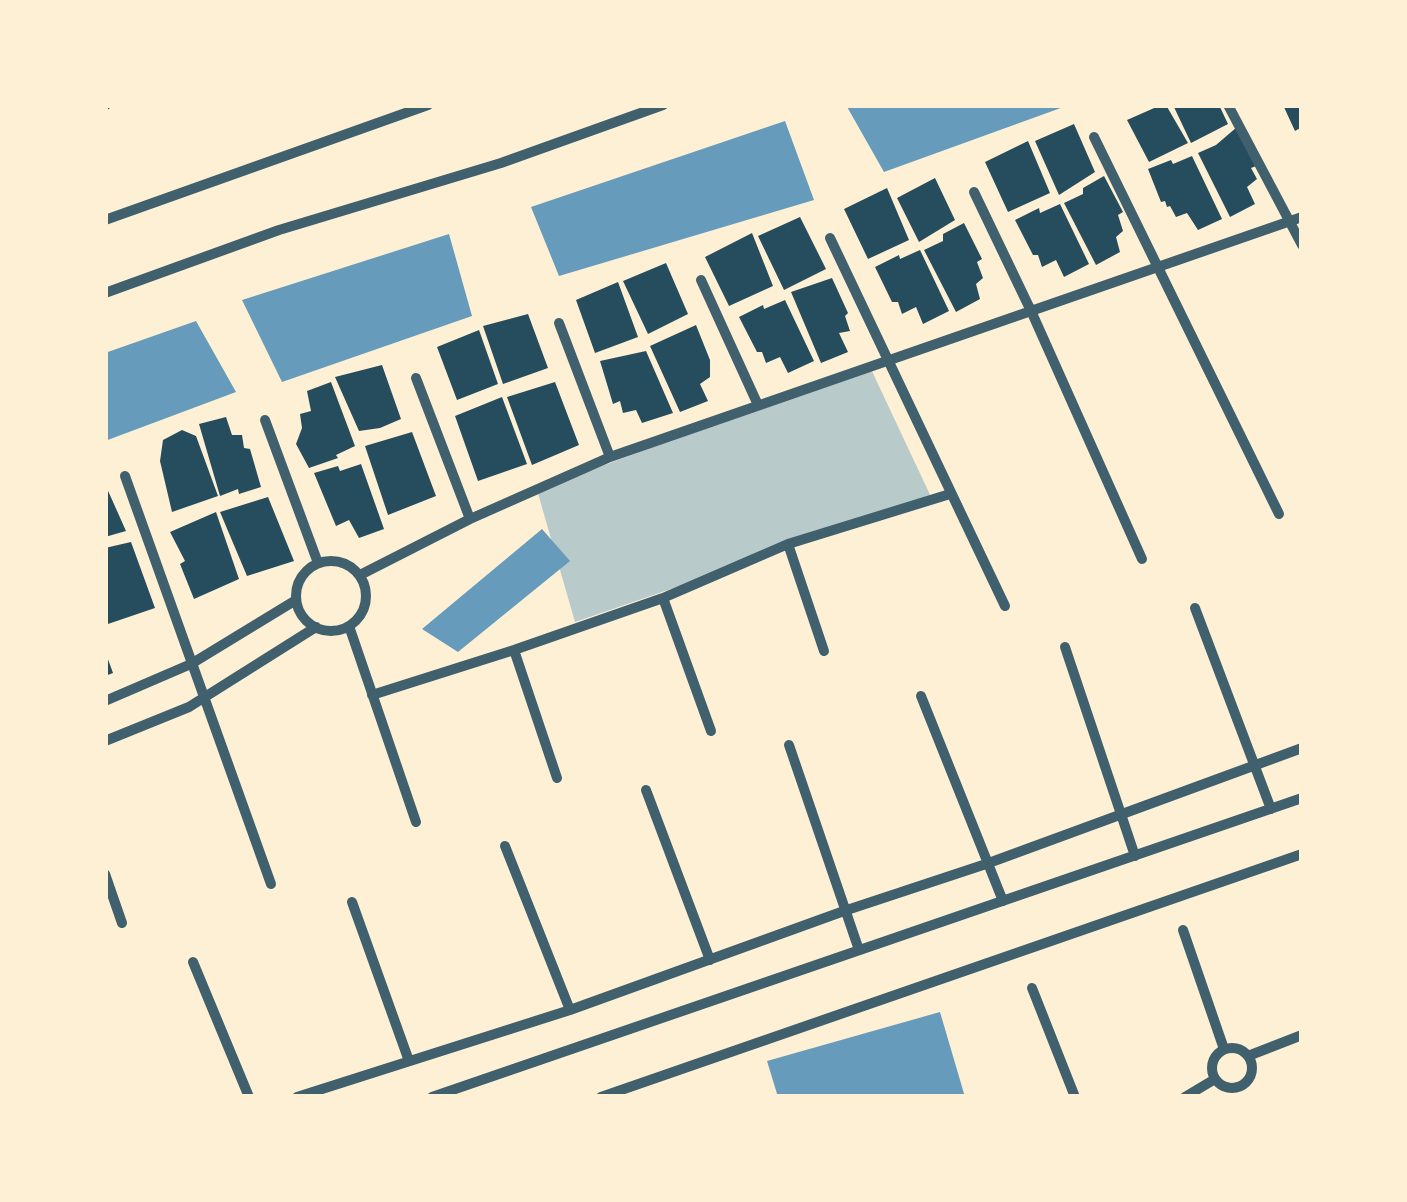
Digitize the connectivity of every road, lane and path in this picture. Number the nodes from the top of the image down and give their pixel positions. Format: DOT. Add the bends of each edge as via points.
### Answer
graph roads {
  1 [pos="428,105"];
  2 [pos="663,105"];
  3 [pos="1228,105"];
  4 [pos="1094,137"];
  5 [pos="974,192"];
  6 [pos="1302,217"];
  7 [pos="105,220"];
  8 [pos="1289,221"];
  9 [pos="830,238"];
  10 [pos="1302,245"];
  11 [pos="1156,267"];
  12 [pos="702,280"];
  13 [pos="105,293"];
  14 [pos="1032,313"];
  15 [pos="559,323"];
  16 [pos="887,362"];
  17 [pos="416,378"];
  18 [pos="758,405"];
  19 [pos="265,420"];
  20 [pos="610,457"];
  21 [pos="125,476"];
  22 [pos="950,494"];
  23 [pos="1280,514"];
  24 [pos="470,520"];
  25 [pos="788,544"];
  26 [pos="1142,559"];
  27 [pos="318,563"];
  28 [pos="360,575"];
  29 [pos="663,598"];
  30 [pos="296,600"];
  31 [pos="1005,606"];
  32 [pos="1195,608"];
  33 [pos="349,626"];
  34 [pos="316,627"];
  35 [pos="1065,646"];
  36 [pos="514,650"];
  37 [pos="824,651"];
  38 [pos="191,664"];
  39 [pos="372,696"];
  40 [pos="921,696"];
  41 [pos="204,698"];
  42 [pos="105,701"];
  43 [pos="710,731"];
  44 [pos="105,741"];
  45 [pos="789,745"];
  46 [pos="1302,748"];
  47 [pos="1254,766"];
  48 [pos="557,778"];
  49 [pos="646,790"];
  50 [pos="1302,798"];
  51 [pos="1271,809"];
  52 [pos="1118,813"];
  53 [pos="416,822"];
  54 [pos="505,846"];
  55 [pos="1302,854"];
  56 [pos="1135,856"];
  57 [pos="986,864"];
  58 [pos="105,874"];
  59 [pos="271,884"];
  60 [pos="1003,901"];
  61 [pos="352,902"];
  62 [pos="844,910"];
  63 [pos="122,924"];
  64 [pos="1183,930"];
  65 [pos="859,950"];
  66 [pos="710,960"];
  67 [pos="193,962"];
  68 [pos="1032,988"];
  69 [pos="570,1010"];
  70 [pos="1302,1035"];
  71 [pos="1224,1049"];
  72 [pos="1248,1056"];
  73 [pos="409,1061"];
  74 [pos="1215,1079"];
  75 [pos="1241,1091"];
  76 [pos="248,1097"];
  77 [pos="297,1097"];
  78 [pos="432,1097"];
  79 [pos="601,1097"];
  80 [pos="1075,1097"];
  81 [pos="1185,1097"];
  1 -- 7 [label="street"];
  2 -- 13 [label="street"];
  3 -- 8 [label="street"];
  4 -- 11 [label="street"];
  5 -- 14 [label="street"];
  6 -- 8 [label="street"];
  8 -- 10 [label="street"];
  8 -- 11 [label="street"];
  9 -- 16 [label="street"];
  11 -- 14 [label="street"];
  11 -- 23 [label="street"];
  12 -- 18 [label="street"];
  14 -- 16 [label="street"];
  14 -- 26 [label="street"];
  15 -- 20 [label="street"];
  16 -- 18 [label="street"];
  16 -- 22 [label="street"];
  17 -- 24 [label="street"];
  18 -- 20 [label="street"];
  19 -- 27 [label="street"];
  20 -- 24 [label="street"];
  21 -- 38 [label="street"];
  22 -- 25 [label="street"];
  22 -- 31 [label="street"];
  24 -- 28 [label="street"];
  25 -- 29 [label="street"];
  25 -- 37 [label="street"];
  27 -- 28 [label="street" via="341,562"];
  27 -- 30 [label="street" via="300,578"];
  28 -- 33 [label="street" via="366,597"];
  29 -- 36 [label="street"];
  29 -- 43 [label="street"];
  30 -- 34 [label="street"];
  30 -- 38 [label="street"];
  32 -- 47 [label="street"];
  33 -- 34 [label="street"];
  33 -- 39 [label="street"];
  34 -- 41 [label="street"];
  35 -- 52 [label="street"];
  36 -- 39 [label="street"];
  36 -- 48 [label="street"];
  38 -- 41 [label="street"];
  38 -- 42 [label="street"];
  39 -- 53 [label="street"];
  40 -- 57 [label="street"];
  41 -- 44 [label="street"];
  41 -- 59 [label="street"];
  45 -- 62 [label="street"];
  46 -- 47 [label="street"];
  47 -- 51 [label="street"];
  47 -- 52 [label="street"];
  49 -- 66 [label="street"];
  50 -- 51 [label="street"];
  51 -- 56 [label="street"];
  52 -- 56 [label="street"];
  52 -- 57 [label="street"];
  54 -- 69 [label="street"];
  55 -- 79 [label="street"];
  56 -- 60 [label="street"];
  57 -- 60 [label="street"];
  57 -- 62 [label="street"];
  58 -- 63 [label="street"];
  60 -- 65 [label="street"];
  61 -- 73 [label="street"];
  62 -- 65 [label="street"];
  62 -- 66 [label="street"];
  64 -- 71 [label="street"];
  65 -- 78 [label="street"];
  66 -- 69 [label="street"];
  67 -- 76 [label="street"];
  68 -- 80 [label="street"];
  69 -- 73 [label="street"];
  70 -- 72 [label="street"];
  71 -- 72 [label="street"];
  71 -- 74 [label="street" via="1212,1062"];
  72 -- 75 [label="street" via="1251,1073"];
  73 -- 77 [label="street"];
  74 -- 75 [label="street"];
  74 -- 81 [label="street"];
}
